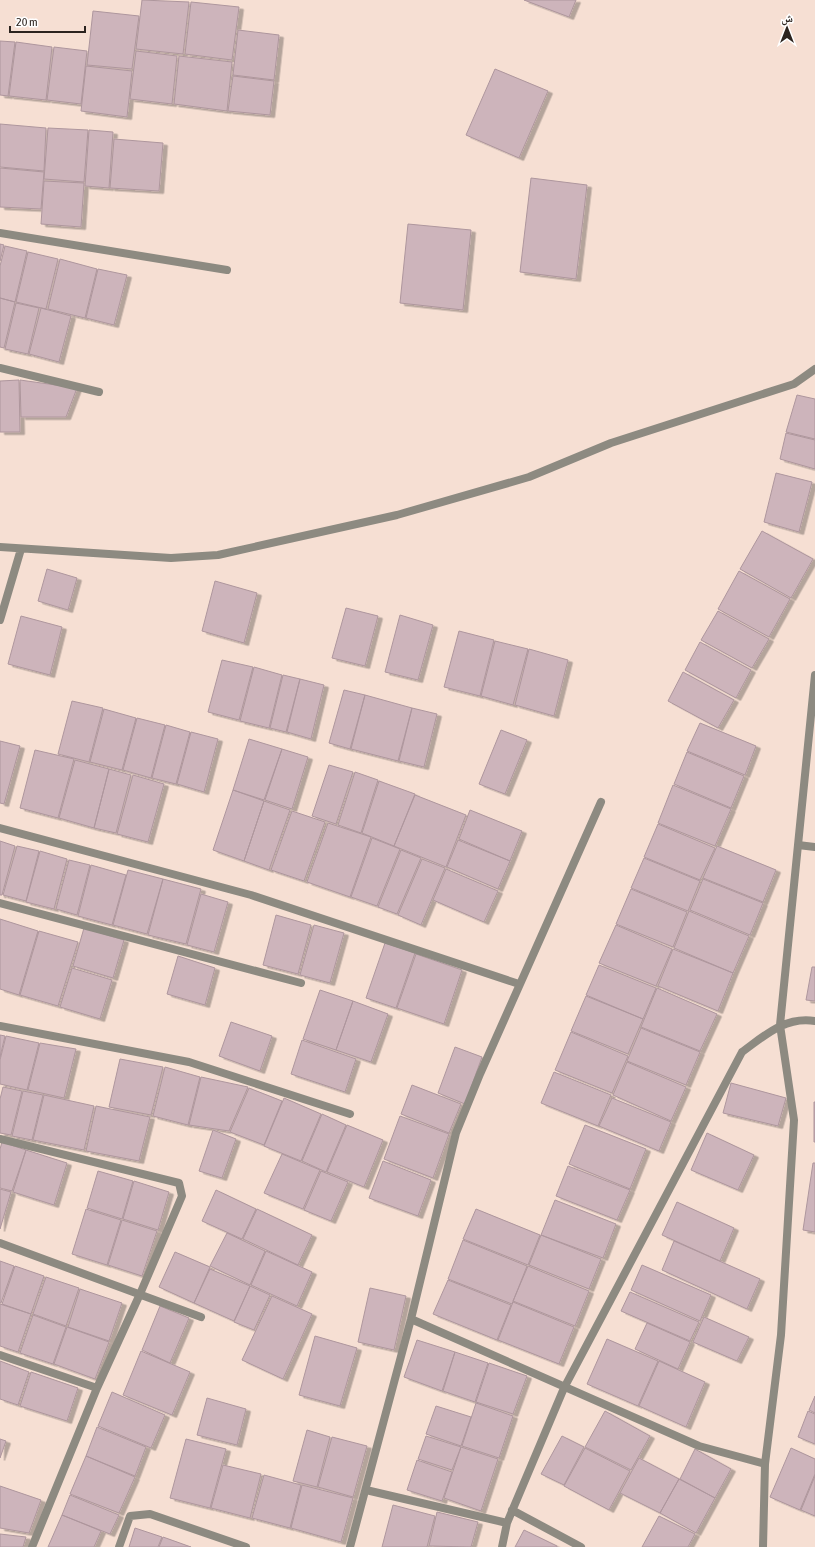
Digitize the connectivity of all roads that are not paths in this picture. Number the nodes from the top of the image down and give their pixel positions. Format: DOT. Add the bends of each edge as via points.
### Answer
graph roads {
  1 [pos="0,233"];
  2 [pos="227,270"];
  3 [pos="0,368"];
  4 [pos="815,369"];
  5 [pos="99,392"];
  6 [pos="0,547"];
  7 [pos="21,549"];
  8 [pos="0,620"];
  9 [pos="815,675"];
  10 [pos="601,802"];
  11 [pos="0,828"];
  12 [pos="798,845"];
  13 [pos="815,847"];
  14 [pos="0,903"];
  15 [pos="301,983"];
  16 [pos="519,984"];
  17 [pos="815,1021"];
  18 [pos="780,1025"];
  19 [pos="0,1026"];
  20 [pos="350,1114"];
  21 [pos="0,1139"];
  22 [pos="0,1243"];
  23 [pos="140,1294"];
  24 [pos="201,1317"];
  25 [pos="411,1319"];
  26 [pos="0,1355"];
  27 [pos="97,1388"];
  28 [pos="564,1388"];
  29 [pos="765,1464"];
  30 [pos="366,1490"];
  31 [pos="512,1510"];
  32 [pos="507,1524"];
  33 [pos="32,1547"];
  34 [pos="119,1547"];
  35 [pos="246,1547"];
  36 [pos="350,1547"];
  37 [pos="502,1547"];
  38 [pos="581,1547"];
  39 [pos="763,1547"];
  1 -- 2 [label="street"];
  3 -- 5 [label="street"];
  4 -- 7 [label="street" via="794,384 611,443 529,477 389,517 218,555 171,558"];
  6 -- 7 [label="street"];
  7 -- 8 [label="street"];
  9 -- 12 [label="street"];
  10 -- 16 [label="street"];
  11 -- 16 [label="street" via="251,895"];
  12 -- 13 [label="street"];
  12 -- 18 [label="street"];
  14 -- 15 [label="street"];
  16 -- 25 [label="street" via="456,1133"];
  17 -- 18 [label="street"];
  18 -- 28 [label="street" via="742,1052"];
  18 -- 29 [label="street" via="794,1120 781,1334"];
  19 -- 20 [label="street" via="189,1062"];
  21 -- 23 [label="street" via="179,1183 182,1196"];
  22 -- 23 [label="street"];
  23 -- 24 [label="street"];
  23 -- 27 [label="street"];
  25 -- 28 [label="street"];
  25 -- 30 [label="street"];
  26 -- 27 [label="street"];
  27 -- 33 [label="street"];
  28 -- 29 [label="street" via="699,1446"];
  28 -- 31 [label="street"];
  29 -- 39 [label="street"];
  30 -- 32 [label="street"];
  30 -- 36 [label="street"];
  31 -- 32 [label="street"];
  31 -- 38 [label="street"];
  32 -- 37 [label="street"];
  34 -- 35 [label="street" via="130,1516 150,1514"];
}
